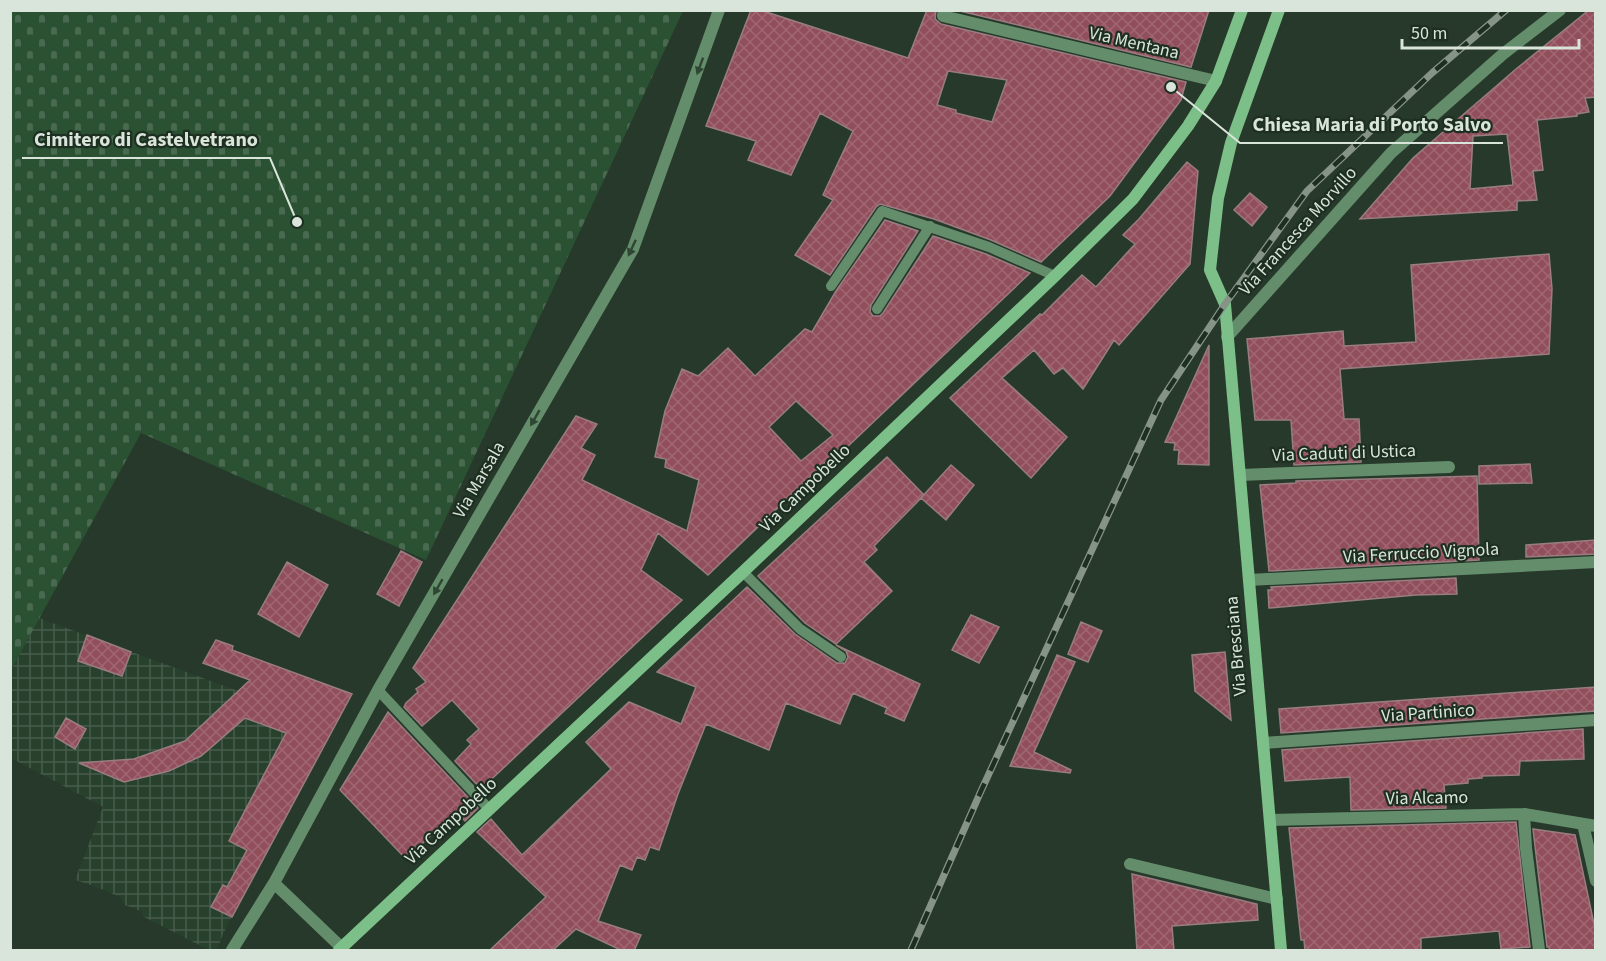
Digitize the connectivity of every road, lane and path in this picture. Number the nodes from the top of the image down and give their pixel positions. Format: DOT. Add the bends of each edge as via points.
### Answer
graph roads {
  1 [pos="719,10"];
  2 [pos="944,10"];
  3 [pos="1242,10"];
  4 [pos="1279,10"];
  5 [pos="1560,10"];
  6 [pos="1216,81"];
  7 [pos="930,226"];
  8 [pos="1055,276"];
  9 [pos="831,286"];
  10 [pos="877,309"];
  11 [pos="1227,338"];
  12 [pos="1449,467"];
  13 [pos="1240,475"];
  14 [pos="1596,562"];
  15 [pos="743,572"];
  16 [pos="1249,579"];
  17 [pos="841,657"];
  18 [pos="378,690"];
  19 [pos="1596,720"];
  20 [pos="1263,743"];
  21 [pos="489,809"];
  22 [pos="1524,814"];
  23 [pos="1270,820"];
  24 [pos="1589,825"];
  25 [pos="1130,864"];
  26 [pos="1596,881"];
  27 [pos="274,883"];
  28 [pos="1277,899"];
  29 [pos="341,949"];
  30 [pos="232,951"];
  31 [pos="1281,951"];
  32 [pos="1539,951"];
  1 -- 18 [label="street, Via Marsala, one-way" via="633,249"];
  2 -- 6 [label="street, Via Mentana" via="943,16"];
  3 -- 6 [label="main road, Via Campobello"];
  4 -- 11 [label="main road, Via Bresciana" via="1231,143 1218,198 1210,270 1225,304"];
  5 -- 11 [label="street, Via Francesca Morvillo" via="1503,54 1391,153"];
  6 -- 8 [label="main road, Via Campobello" via="1133,199"];
  7 -- 8 [label="lane"];
  7 -- 9 [label="lane" via="882,211"];
  7 -- 10 [label="lane"];
  8 -- 15 [label="main road, Via Campobello"];
  11 -- 13 [label="main road, Via Bresciana"];
  12 -- 13 [label="street, Via Caduti di Ustica"];
  13 -- 16 [label="main road, Via Bresciana"];
  14 -- 16 [label="street, Via Ferruccio Vignola"];
  15 -- 17 [label="lane" via="800,629"];
  15 -- 21 [label="main road, Via Campobello"];
  16 -- 20 [label="main road, Via Bresciana"];
  18 -- 21 [label="lane"];
  18 -- 27 [label="street, Via Marsala"];
  19 -- 20 [label="street, Via Partinico"];
  20 -- 23 [label="main road, Via Bresciana"];
  21 -- 29 [label="main road, Via Campobello"];
  22 -- 23 [label="street, Via Alcamo"];
  22 -- 24 [label="street, Via Alcamo"];
  22 -- 32 [label="street"];
  23 -- 28 [label="main road, Via Bresciana"];
  24 -- 26 [label="street, Via Alcamo"];
  25 -- 28 [label="street"];
  27 -- 29 [label="street"];
  27 -- 30 [label="street, Via Marsala"];
  28 -- 31 [label="main road, Via Bresciana"];
}
